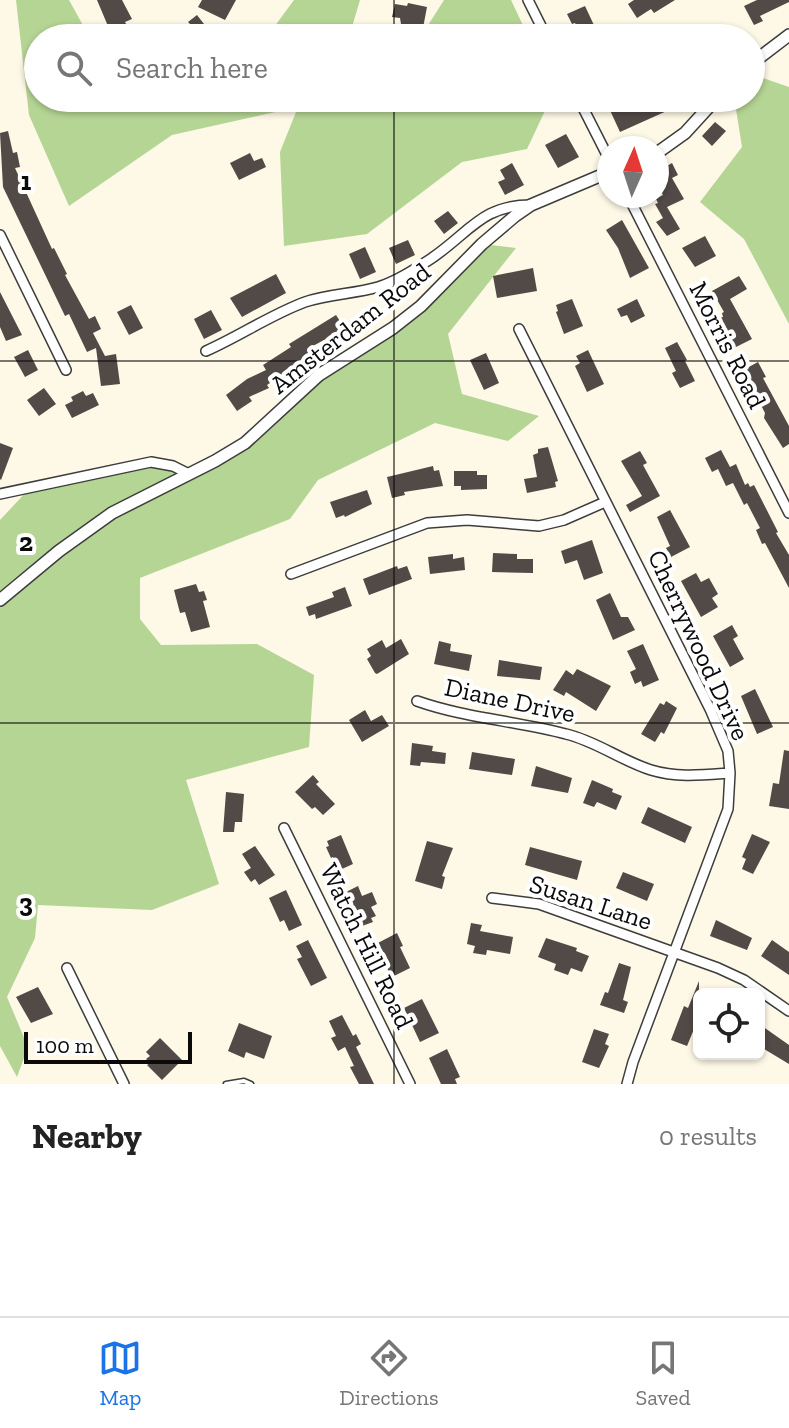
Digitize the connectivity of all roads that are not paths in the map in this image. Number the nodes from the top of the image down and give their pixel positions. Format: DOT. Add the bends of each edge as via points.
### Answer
graph roads {
  1 [pos="528,0"];
  2 [pos="540,24"];
  3 [pos="789,35"];
  4 [pos="765,53"];
  5 [pos="585,112"];
  6 [pos="704,112"];
  7 [pos="597,136"];
  8 [pos="669,144"];
  9 [pos="597,177"];
  10 [pos="531,205"];
  11 [pos="634,208"];
  12 [pos="0,235"];
  13 [pos="519,329"];
  14 [pos="206,351"];
  15 [pos="66,370"];
  16 [pos="189,474"];
  17 [pos="0,494"];
  18 [pos="605,502"];
  19 [pos="789,513"];
  20 [pos="291,574"];
  21 [pos="0,600"];
  22 [pos="417,701"];
  23 [pos="730,773"];
  24 [pos="284,828"];
  25 [pos="492,898"];
  26 [pos="674,953"];
  27 [pos="67,968"];
  28 [pos="789,1011"];
  29 [pos="124,1084"];
  30 [pos="226,1084"];
  31 [pos="251,1084"];
  32 [pos="410,1084"];
  33 [pos="627,1084"];
  1 -- 2 [label="street"];
  3 -- 4 [label="street"];
  5 -- 7 [label="street"];
  6 -- 8 [label="street"];
  9 -- 10 [label="street, Amsterdam Road"];
  10 -- 14 [label="street" via="494,210 391,282 308,301"];
  10 -- 16 [label="street, Amsterdam Road" via="482,244 421,306 319,375 245,443"];
  11 -- 19 [label="street, Morris Road"];
  12 -- 15 [label="street"];
  13 -- 18 [label="street, Cherrywood Drive"];
  16 -- 17 [label="street" via="151,462"];
  16 -- 21 [label="street, Amsterdam Road" via="112,513"];
  18 -- 20 [label="street" via="539,526 467,520 427,523"];
  18 -- 23 [label="street, Cherrywood Drive" via="710,709 728,751"];
  22 -- 23 [label="street, Diane Drive" via="577,737 666,774"];
  23 -- 26 [label="street, Cherrywood Drive" via="728,809"];
  24 -- 32 [label="street, Watch Hill Road"];
  25 -- 26 [label="street, Susan Lane" via="539,904"];
  26 -- 28 [label="street, Susan Lane" via="744,980"];
  26 -- 33 [label="street, Cherrywood Drive"];
  27 -- 29 [label="street"];
  30 -- 31 [label="lane"];
}
